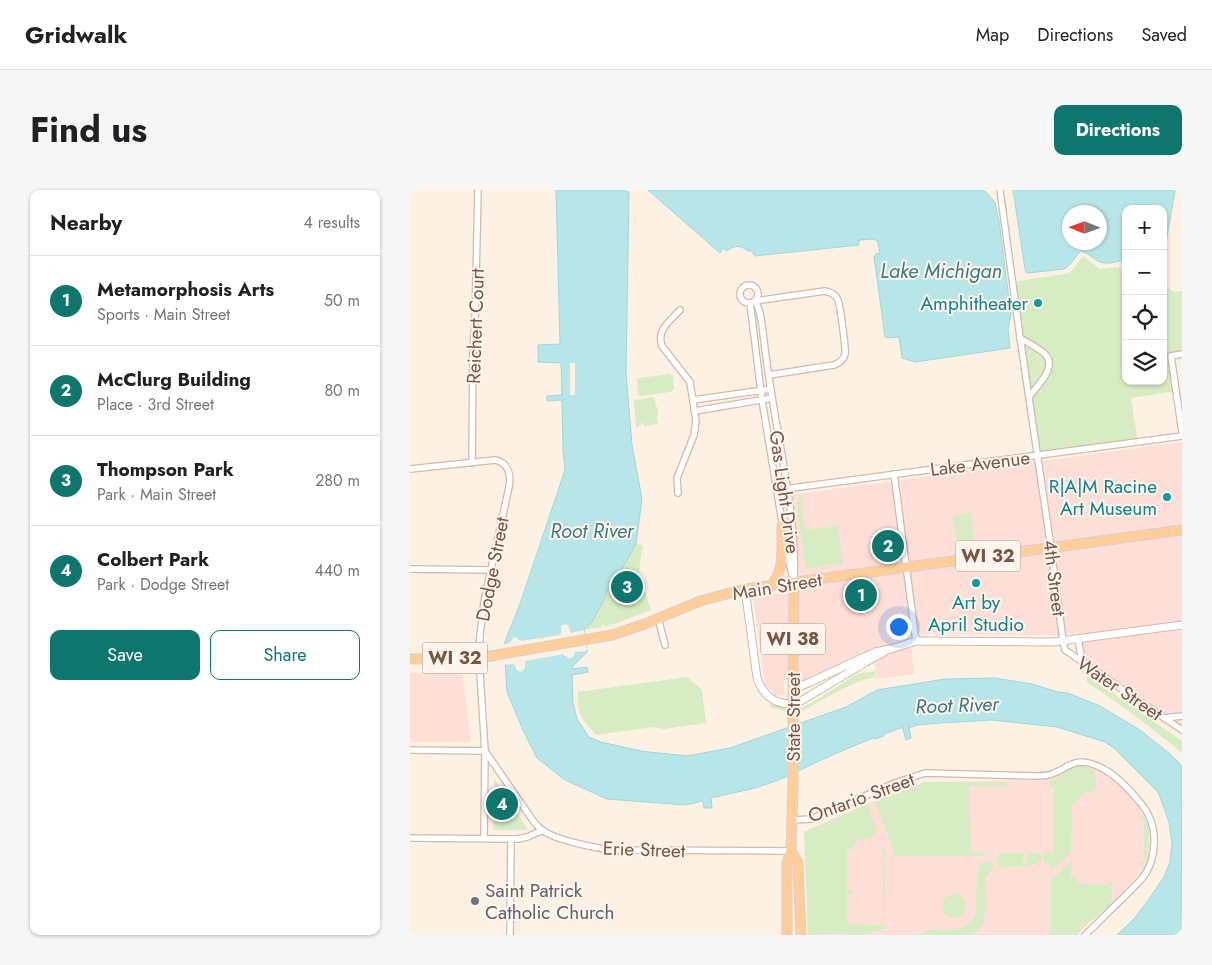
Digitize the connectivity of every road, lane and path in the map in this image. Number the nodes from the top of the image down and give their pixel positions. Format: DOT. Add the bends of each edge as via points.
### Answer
graph roads {
  1 [pos="478,190"];
  2 [pos="1000,190"];
  3 [pos="752,302"];
  4 [pos="680,310"];
  5 [pos="1020,338"];
  6 [pos="1182,354"];
  7 [pos="769,375"];
  8 [pos="770,389"];
  9 [pos="761,390"];
  10 [pos="1029,397"];
  11 [pos="772,398"];
  12 [pos="694,400"];
  13 [pos="762,400"];
  14 [pos="695,411"];
  15 [pos="1182,432"];
  16 [pos="1182,436"];
  17 [pos="1037,456"];
  18 [pos="472,463"];
  19 [pos="410,469"];
  20 [pos="894,474"];
  21 [pos="787,489"];
  22 [pos="777,490"];
  23 [pos="678,492"];
  24 [pos="782,526"];
  25 [pos="1182,530"];
  26 [pos="1051,548"];
  27 [pos="906,567"];
  28 [pos="410,569"];
  29 [pos="491,570"];
  30 [pos="794,582"];
  31 [pos="771,586"];
  32 [pos="745,589"];
  33 [pos="658,618"];
  34 [pos="1182,625"];
  35 [pos="1078,639"];
  36 [pos="916,641"];
  37 [pos="1063,642"];
  38 [pos="665,644"];
  39 [pos="891,649"];
  40 [pos="410,658"];
  41 [pos="479,658"];
  42 [pos="1084,663"];
  43 [pos="793,686"];
  44 [pos="1182,716"];
  45 [pos="1164,718"];
  46 [pos="1182,730"];
  47 [pos="410,750"];
  48 [pos="485,751"];
  49 [pos="793,820"];
  50 [pos="543,830"];
  51 [pos="410,838"];
  52 [pos="484,838"];
  53 [pos="511,838"];
  54 [pos="791,851"];
  55 [pos="510,935"];
  56 [pos="787,935"];
  57 [pos="801,935"];
  58 [pos="1085,935"];
  1 -- 18 [label="street, Reichert Court"];
  2 -- 5 [label="street, 4th Street"];
  3 -- 7 [label="street, Gas Light Drive" via="758,306 761,315"];
  3 -- 7 [label="street" via="825,291 834,295 839,303 845,352 842,360 834,365"];
  3 -- 9 [label="street, Gas Light Drive"];
  4 -- 12 [label="street" via="662,329 660,341 690,382"];
  5 -- 10 [label="street, 4th Street"];
  5 -- 10 [label="street" via="1043,352 1050,364"];
  6 -- 15 [label="street" via="1172,356"];
  7 -- 8 [label="street, Gas Light Drive"];
  8 -- 9 [label="street"];
  8 -- 11 [label="street, Gas Light Drive"];
  9 -- 12 [label="street"];
  9 -- 13 [label="street, Gas Light Drive"];
  10 -- 17 [label="street, 4th Street"];
  11 -- 13 [label="street"];
  11 -- 21 [label="street, Gas Light Drive"];
  12 -- 14 [label="street"];
  13 -- 14 [label="street"];
  13 -- 22 [label="street, Gas Light Drive"];
  14 -- 23 [label="street" via="696,428 679,473"];
  16 -- 17 [label="street, Lake Avenue"];
  17 -- 20 [label="street, Lake Avenue"];
  17 -- 26 [label="street, 4th Street"];
  18 -- 19 [label="street"];
  18 -- 29 [label="street, Dodge Street" via="500,461 510,473"];
  20 -- 21 [label="street, Lake Avenue"];
  20 -- 27 [label="street"];
  21 -- 22 [label="street, Lake Avenue"];
  21 -- 30 [label="street, Gas Light Drive" via="795,554"];
  22 -- 24 [label="street, Gas Light Drive"];
  24 -- 30 [label="street, Gas Light Drive"];
  24 -- 31 [label="main road" via="782,564"];
  25 -- 26 [label="main road, Main Street / WI 32"];
  26 -- 27 [label="main road, Main Street / WI 32"];
  26 -- 37 [label="street, 4th Street"];
  27 -- 30 [label="main road, Main Street / WI 32"];
  27 -- 36 [label="street"];
  28 -- 29 [label="street"];
  29 -- 41 [label="street, Dodge Street"];
  30 -- 31 [label="main road, Main Street / WI 32"];
  30 -- 43 [label="main road, State Street / WI 38"];
  31 -- 32 [label="main road, Main Street / WI 32"];
  32 -- 33 [label="main road, Main Street / WI 32" via="700,600"];
  32 -- 39 [label="street" via="757,678 765,693 779,702 801,701"];
  33 -- 38 [label="street"];
  33 -- 41 [label="main road, Main Street / WI 32" via="624,632"];
  34 -- 35 [label="street"];
  35 -- 37 [label="street"];
  35 -- 42 [label="street"];
  36 -- 37 [label="street"];
  36 -- 39 [label="street"];
  37 -- 42 [label="street, Water Street" via="1065,650"];
  39 -- 43 [label="street" via="875,652 801,686"];
  40 -- 41 [label="main road, WI 32"];
  41 -- 48 [label="street, Dodge Street"];
  42 -- 45 [label="street, Water Street"];
  43 -- 49 [label="main road, State Street / WI 38, bridge"];
  44 -- 45 [label="street"];
  45 -- 46 [label="street, Water Street"];
  47 -- 48 [label="street"];
  48 -- 50 [label="street" via="534,822"];
  48 -- 52 [label="street, Dodge Street"];
  49 -- 54 [label="main road, State Street / WI 38"];
  49 -- 58 [label="street, Ontario Street" via="811,819 925,773 1046,776 1074,763 1094,765 1113,775 1138,799 1153,827 1154,848 1147,872"];
  50 -- 53 [label="street" via="527,837"];
  50 -- 54 [label="street, Erie Street" via="564,839 610,850"];
  51 -- 52 [label="street"];
  52 -- 53 [label="street"];
  53 -- 55 [label="street"];
  54 -- 56 [label="main road, State Street / WI 38" via="787,863"];
  54 -- 57 [label="main road, State Street / WI 38" via="798,863"];
}
